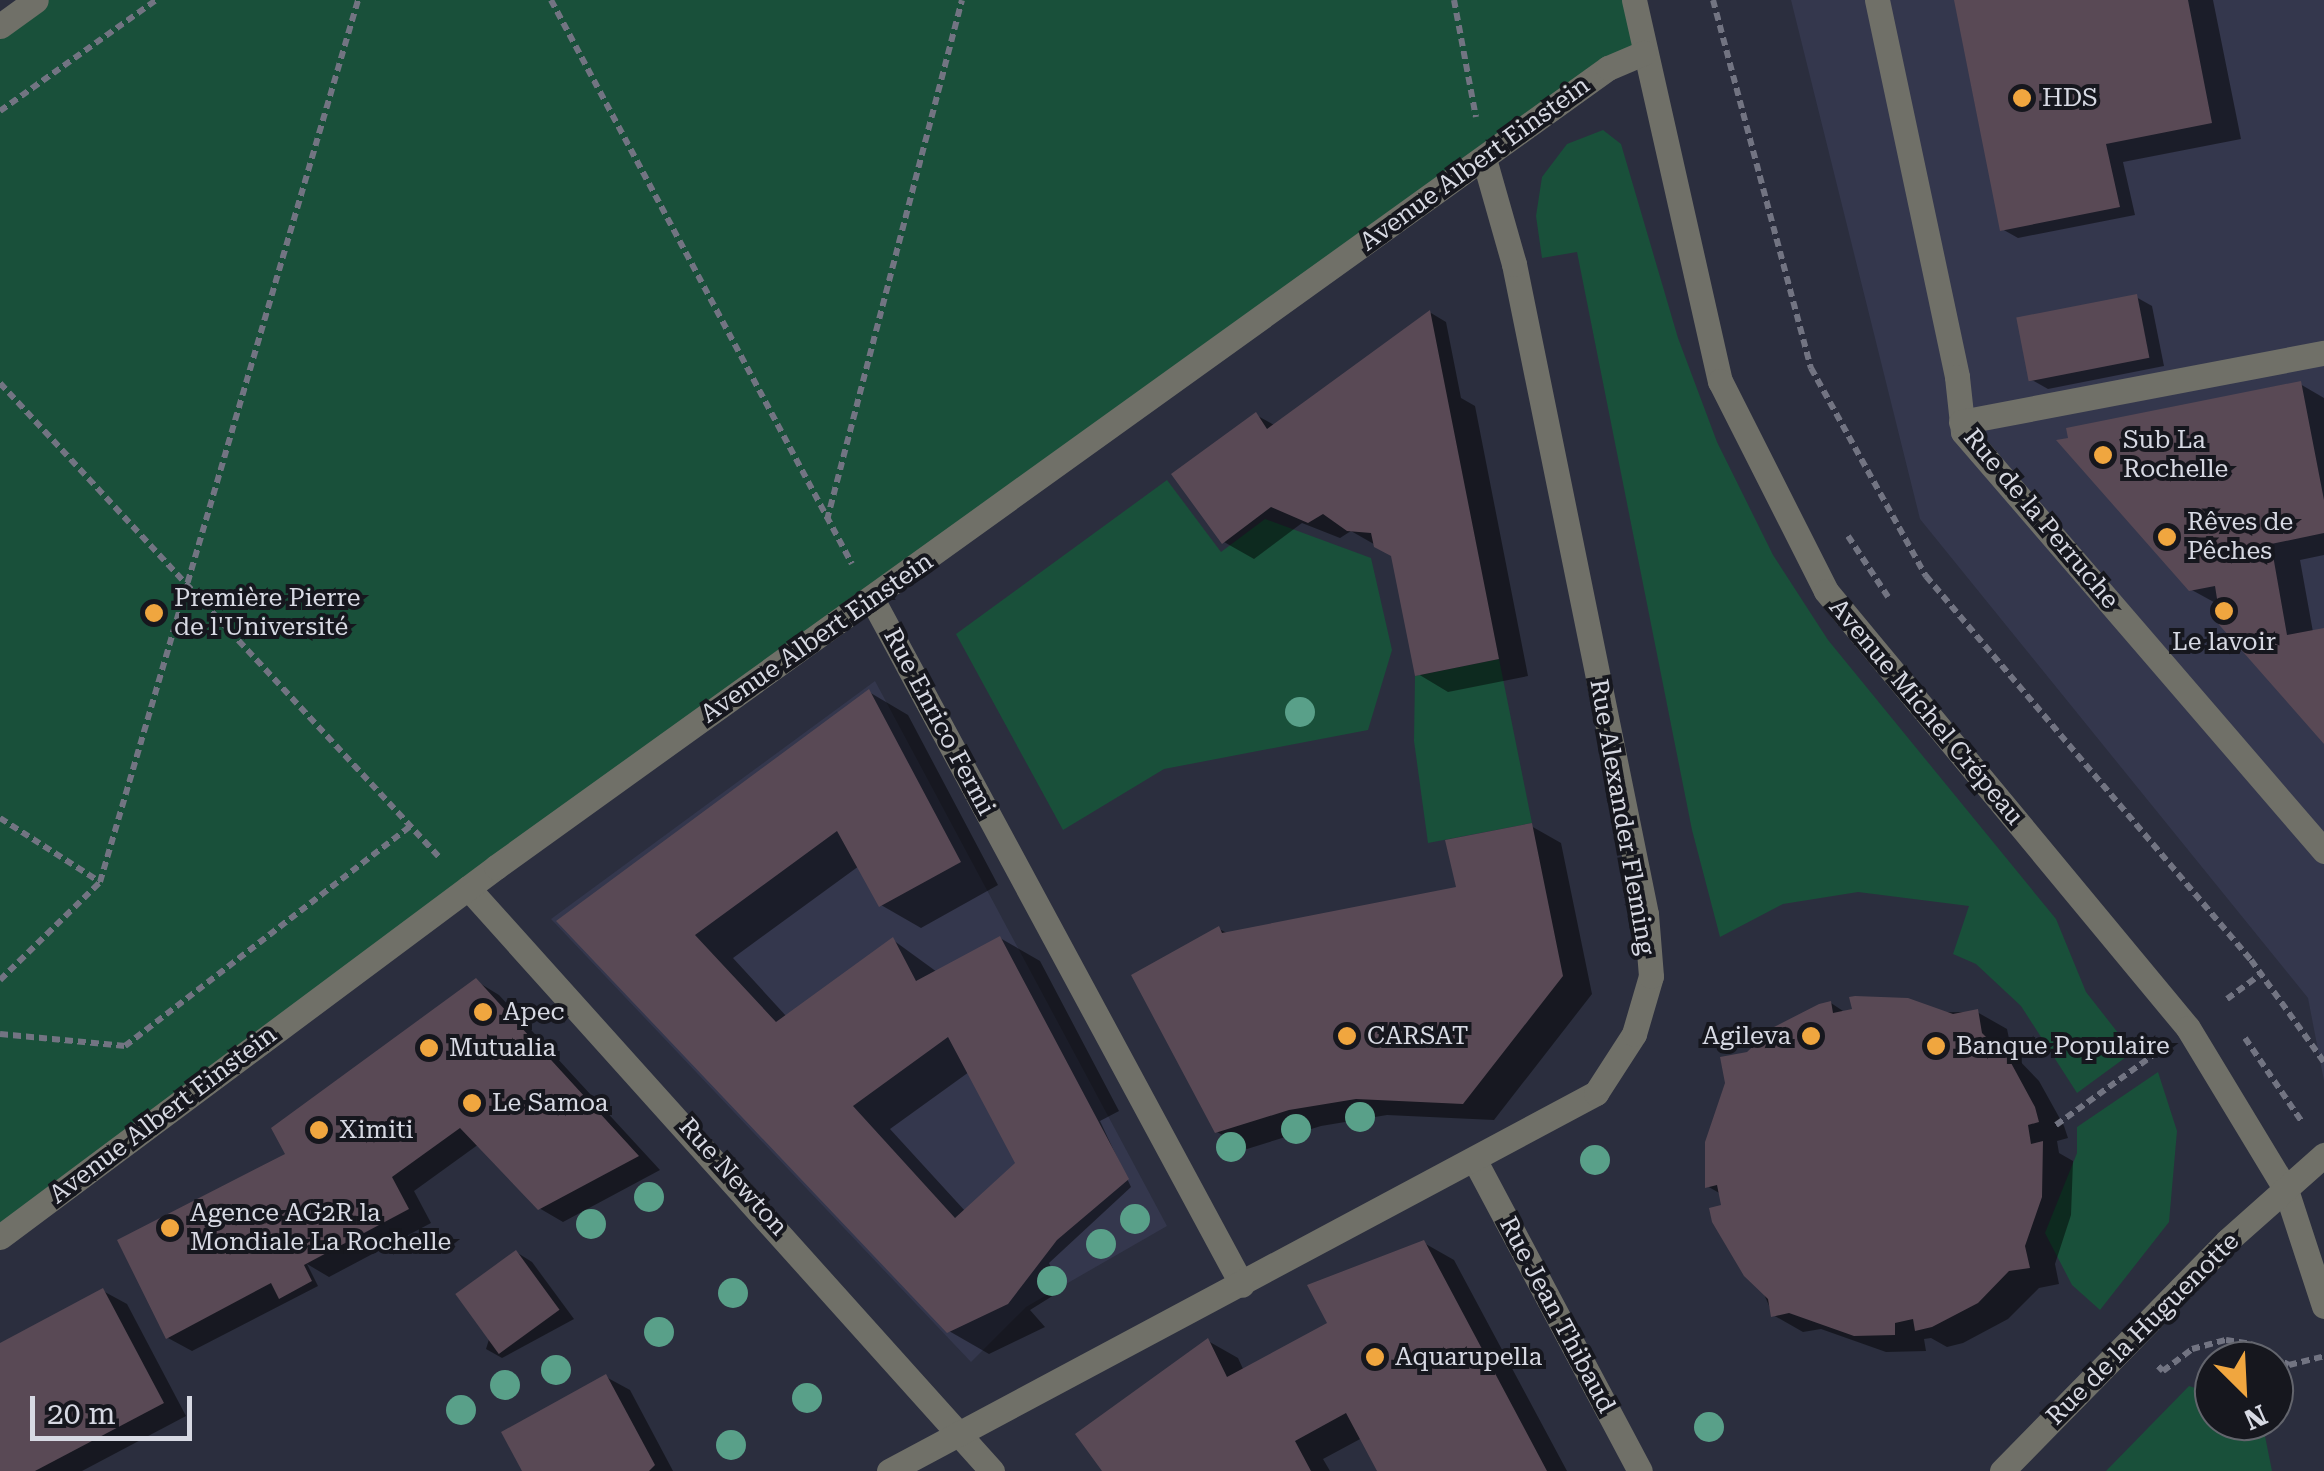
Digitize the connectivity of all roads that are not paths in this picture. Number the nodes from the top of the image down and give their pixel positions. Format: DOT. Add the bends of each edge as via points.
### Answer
graph roads {
  1 [pos="36,0"];
  2 [pos="1634,0"];
  3 [pos="1878,0"];
  4 [pos="0,26"];
  5 [pos="1644,53"];
  6 [pos="1484,159"];
  7 [pos="2324,354"];
  8 [pos="1961,422"];
  9 [pos="872,599"];
  10 [pos="2324,851"];
  11 [pos="468,888"];
  12 [pos="2324,1155"];
  13 [pos="1474,1159"];
  14 [pos="2286,1190"];
  15 [pos="0,1237"];
  16 [pos="1242,1286"];
  17 [pos="2324,1306"];
  18 [pos="960,1435"];
  19 [pos="890,1471"];
  20 [pos="992,1471"];
  21 [pos="1640,1471"];
  22 [pos="2002,1471"];
  1 -- 4 [label="street"];
  2 -- 5 [label="street, Avenue Michel Crépeau"];
  3 -- 8 [label="street, Rue de la Perruche"];
  5 -- 6 [label="street, Avenue Albert Einstein" via="1608,68"];
  5 -- 14 [label="street, Avenue Michel Crépeau" via="1720,381 1826,591 2188,1028"];
  6 -- 9 [label="street, Avenue Albert Einstein"];
  6 -- 13 [label="street, Rue Alexander Fleming" via="1522,303 1646,914 1651,976 1634,1034 1596,1093"];
  7 -- 8 [label="street"];
  8 -- 10 [label="street, Rue de la Perruche"];
  9 -- 11 [label="street, Avenue Albert Einstein"];
  9 -- 16 [label="street, Rue Enrico Fermi"];
  11 -- 15 [label="street, Avenue Albert Einstein"];
  11 -- 18 [label="street, Rue Newton"];
  12 -- 14 [label="street, Rue de la Huguenotte"];
  13 -- 16 [label="street, Rue Alexander Fleming"];
  13 -- 21 [label="street, Rue Jean Thibaud"];
  14 -- 17 [label="street, Avenue Michel Crépeau"];
  14 -- 22 [label="street, Rue de la Huguenotte"];
  16 -- 18 [label="street, Rue Alexander Fleming"];
  18 -- 19 [label="street, Rue Alexander Fleming"];
  18 -- 20 [label="street, Rue Newton"];
}
